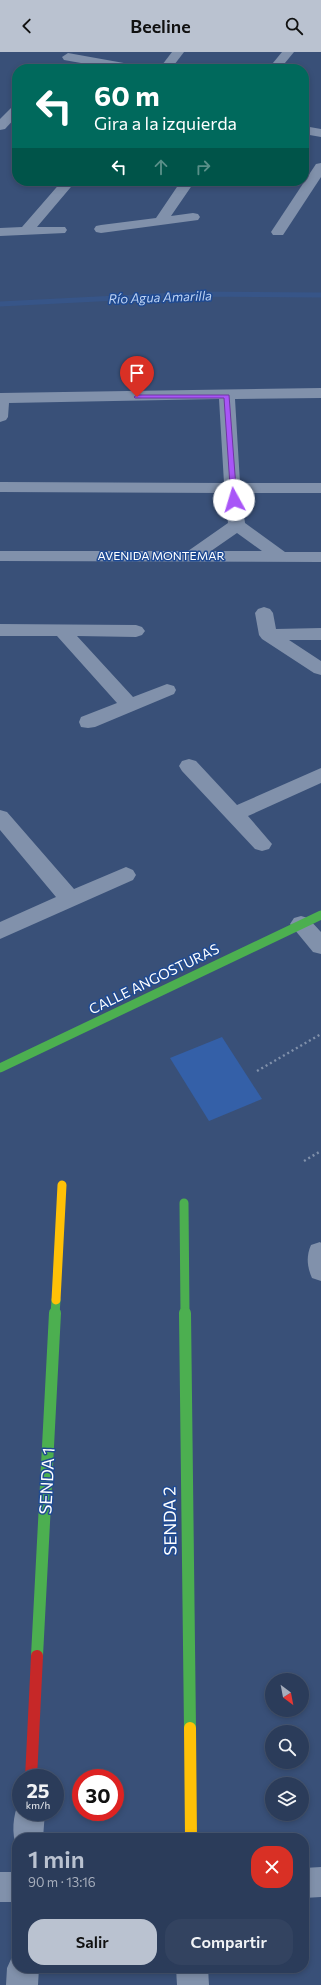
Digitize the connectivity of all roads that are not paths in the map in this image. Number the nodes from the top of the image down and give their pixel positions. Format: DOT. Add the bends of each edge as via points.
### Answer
graph roads {
  1 [pos="178,52"];
  2 [pos="288,52"];
  3 [pos="67,58"];
  4 [pos="104,64"];
  5 [pos="169,64"];
  6 [pos="278,64"];
  7 [pos="12,113"];
  8 [pos="1,123"];
  9 [pos="12,124"];
  10 [pos="309,131"];
  11 [pos="321,133"];
  12 [pos="321,168"];
  13 [pos="65,186"];
  14 [pos="185,186"];
  15 [pos="309,186"];
  16 [pos="309,186"];
  17 [pos="193,217"];
  18 [pos="161,221"];
  19 [pos="101,229"];
  20 [pos="60,230"];
  21 [pos="26,231"];
  22 [pos="0,232"];
  23 [pos="278,232"];
  24 [pos="321,394"];
  25 [pos="227,396"];
  26 [pos="1,398"];
  27 [pos="0,417"];
  28 [pos="0,487"];
  29 [pos="232,488"];
  30 [pos="321,488"];
  31 [pos="238,525"];
  32 [pos="194,555"];
  33 [pos="0,556"];
  34 [pos="281,557"];
  35 [pos="321,557"];
  36 [pos="264,613"];
  37 [pos="0,630"];
  38 [pos="136,630"];
  39 [pos="62,631"];
  40 [pos="268,634"];
  41 [pos="321,634"];
  42 [pos="321,669"];
  43 [pos="167,690"];
  44 [pos="129,704"];
  45 [pos="88,722"];
  46 [pos="189,766"];
  47 [pos="321,775"];
  48 [pos="235,814"];
  49 [pos="0,817"];
  50 [pos="262,844"];
  51 [pos="126,875"];
  52 [pos="70,899"];
  53 [pos="321,915"];
  54 [pos="301,924"];
  55 [pos="0,931"];
  56 [pos="321,946"];
  57 [pos="0,1068"];
  58 [pos="62,1185"];
  59 [pos="184,1203"];
  60 [pos="31,1769"];
  61 [pos="29,1821"];
  62 [pos="28,1833"];
  63 [pos="191,1833"];
  64 [pos="309,1882"];
  65 [pos="321,1882"];
  66 [pos="0,1887"];
  67 [pos="12,1887"];
  68 [pos="23,1973"];
  69 [pos="192,1973"];
  70 [pos="22,1985"];
  71 [pos="193,1985"];
  1 -- 5 [label="street"];
  2 -- 6 [label="street"];
  3 -- 4 [label="street"];
  7 -- 8 [label="street"];
  8 -- 9 [label="street"];
  10 -- 11 [label="street"];
  12 -- 15 [label="street"];
  13 -- 21 [label="street"];
  14 -- 18 [label="street"];
  16 -- 23 [label="street"];
  17 -- 18 [label="street"];
  18 -- 19 [label="street"];
  20 -- 21 [label="street"];
  21 -- 22 [label="street"];
  24 -- 25 [label="street"];
  25 -- 26 [label="street"];
  25 -- 29 [label="street"];
  26 -- 27 [label="street"];
  28 -- 29 [label="street"];
  29 -- 30 [label="street"];
  29 -- 31 [label="street"];
  31 -- 32 [label="street"];
  31 -- 34 [label="street"];
  32 -- 33 [label="street, AVENIDA MONTEMAR"];
  32 -- 34 [label="street, AVENIDA MONTEMAR"];
  34 -- 35 [label="street, AVENIDA MONTEMAR"];
  36 -- 40 [label="street"];
  37 -- 39 [label="street"];
  38 -- 39 [label="street"];
  39 -- 44 [label="street"];
  40 -- 41 [label="street"];
  40 -- 42 [label="street"];
  43 -- 44 [label="street"];
  44 -- 45 [label="street"];
  46 -- 48 [label="street"];
  47 -- 48 [label="street"];
  48 -- 50 [label="street"];
  49 -- 52 [label="street"];
  51 -- 52 [label="street"];
  52 -- 55 [label="street"];
  53 -- 54 [label="street, CALLE ANGOSTURAS"];
  54 -- 56 [label="street"];
  54 -- 57 [label="street, CALLE ANGOSTURAS"];
  58 -- 60 [label="street, SENDA 1"];
  59 -- 63 [label="street, SENDA 2"];
  61 -- 62 [label="street"];
  64 -- 65 [label="street"];
  66 -- 67 [label="street"];
  68 -- 70 [label="street"];
  69 -- 71 [label="street"];
}
